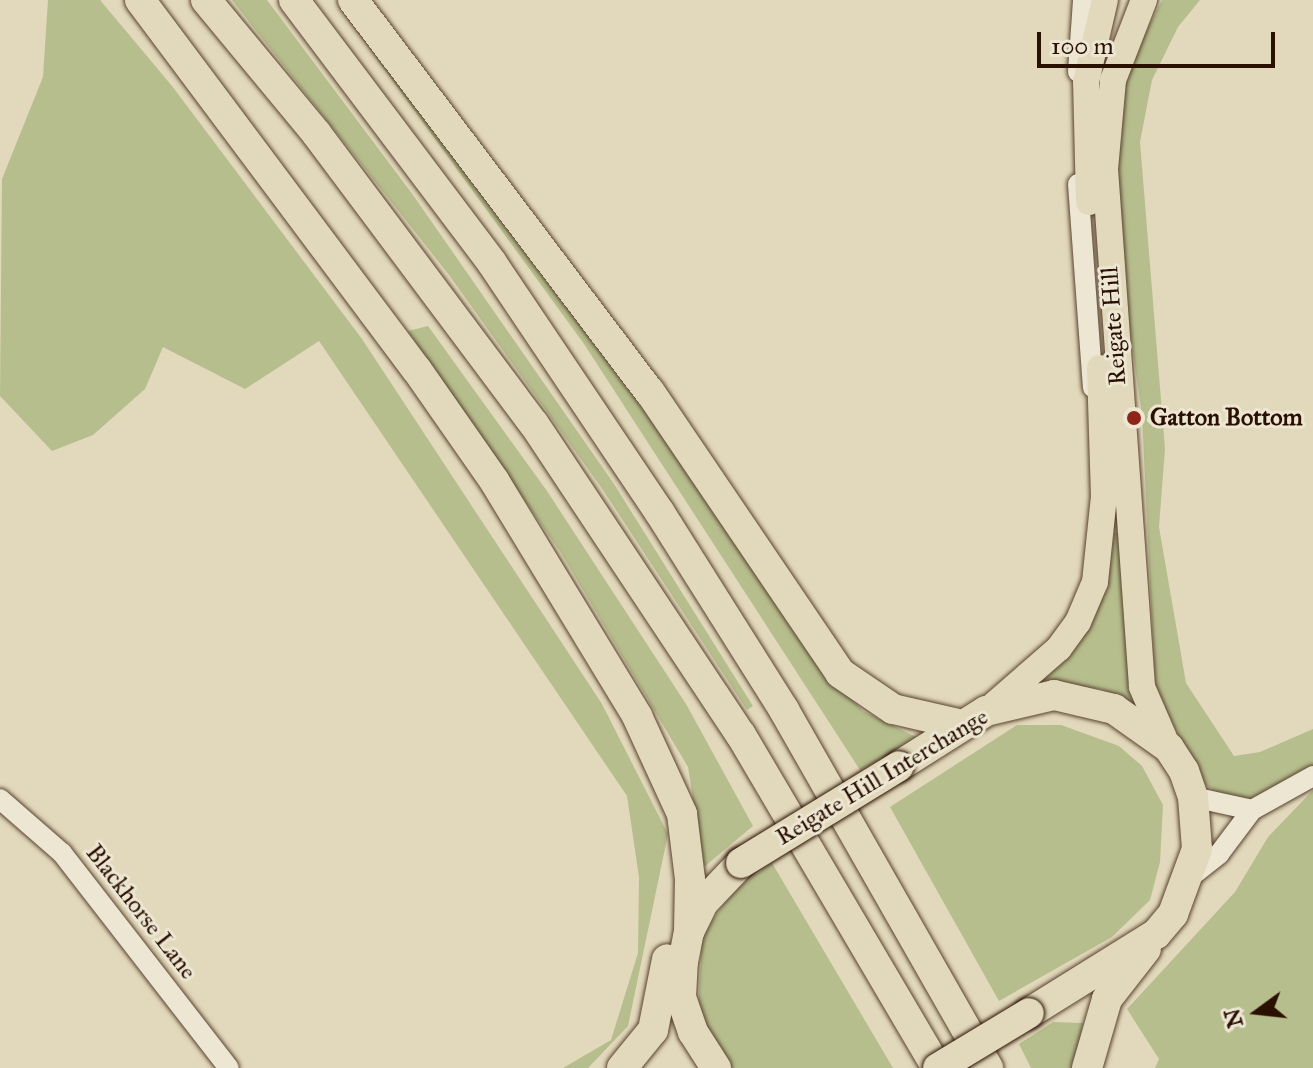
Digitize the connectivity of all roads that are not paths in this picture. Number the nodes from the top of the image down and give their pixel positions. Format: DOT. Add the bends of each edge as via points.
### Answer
graph roads {
  1 [pos="140,0"];
  2 [pos="206,0"];
  3 [pos="294,0"];
  4 [pos="353,0"];
  5 [pos="1083,0"];
  6 [pos="1105,0"];
  7 [pos="1144,0"];
  8 [pos="1099,423"];
  9 [pos="974,718"];
  10 [pos="1169,748"];
  11 [pos="1313,776"];
  12 [pos="1193,797"];
  13 [pos="0,799"];
  14 [pos="1252,810"];
  15 [pos="687,855"];
  16 [pos="1190,877"];
  17 [pos="689,932"];
  18 [pos="1156,934"];
  19 [pos="681,997"];
  20 [pos="229,1068"];
  21 [pos="622,1068"];
  22 [pos="647,1068"];
  23 [pos="716,1068"];
  24 [pos="937,1068"];
  25 [pos="988,1068"];
  26 [pos="1087,1068"];
  1 -- 15 [label="highway" via="331,250 495,482 637,716 682,814"];
  2 -- 24 [label="highway" via="326,145 534,424 741,735"];
  3 -- 25 [label="highway" via="492,263 660,513 784,710"];
  4 -- 9 [label="highway" via="650,392 840,673 893,709"];
  5 -- 8 [label="street" via="1075,102 1077,168"];
  6 -- 8 [label="main road, Reigate Hill" via="1092,44 1084,113"];
  7 -- 10 [label="main road, Reigate Hill" via="1113,80 1105,169 1142,687"];
  8 -- 9 [label="main road, Reigate Hill" via="1104,497 1095,582 1078,622 1059,648"];
  9 -- 10 [label="highway, Reigate Hill Interchange" via="1035,696 1073,696 1114,709"];
  9 -- 17 [label="highway, Reigate Hill Interchange, bridge" via="741,863 719,881"];
  10 -- 12 [label="highway, Reigate Hill Interchange"];
  11 -- 14 [label="street"];
  12 -- 14 [label="street"];
  12 -- 16 [label="highway, Reigate Hill Interchange" via="1197,849"];
  13 -- 20 [label="street, Blackhorse Lane" via="62,853"];
  14 -- 16 [label="street" via="1219,854"];
  15 -- 17 [label="highway"];
  15 -- 21 [label="highway" via="653,1030"];
  16 -- 18 [label="highway, Reigate Hill Interchange" via="1173,914"];
  17 -- 19 [label="highway, Reigate Hill Interchange"];
  18 -- 24 [label="highway, Reigate Hill Interchange, bridge"];
  18 -- 26 [label="highway" via="1107,999"];
  19 -- 22 [label="highway" via="669,1036"];
  19 -- 23 [label="highway, Reigate Hill Interchange" via="693,1032"];
}
